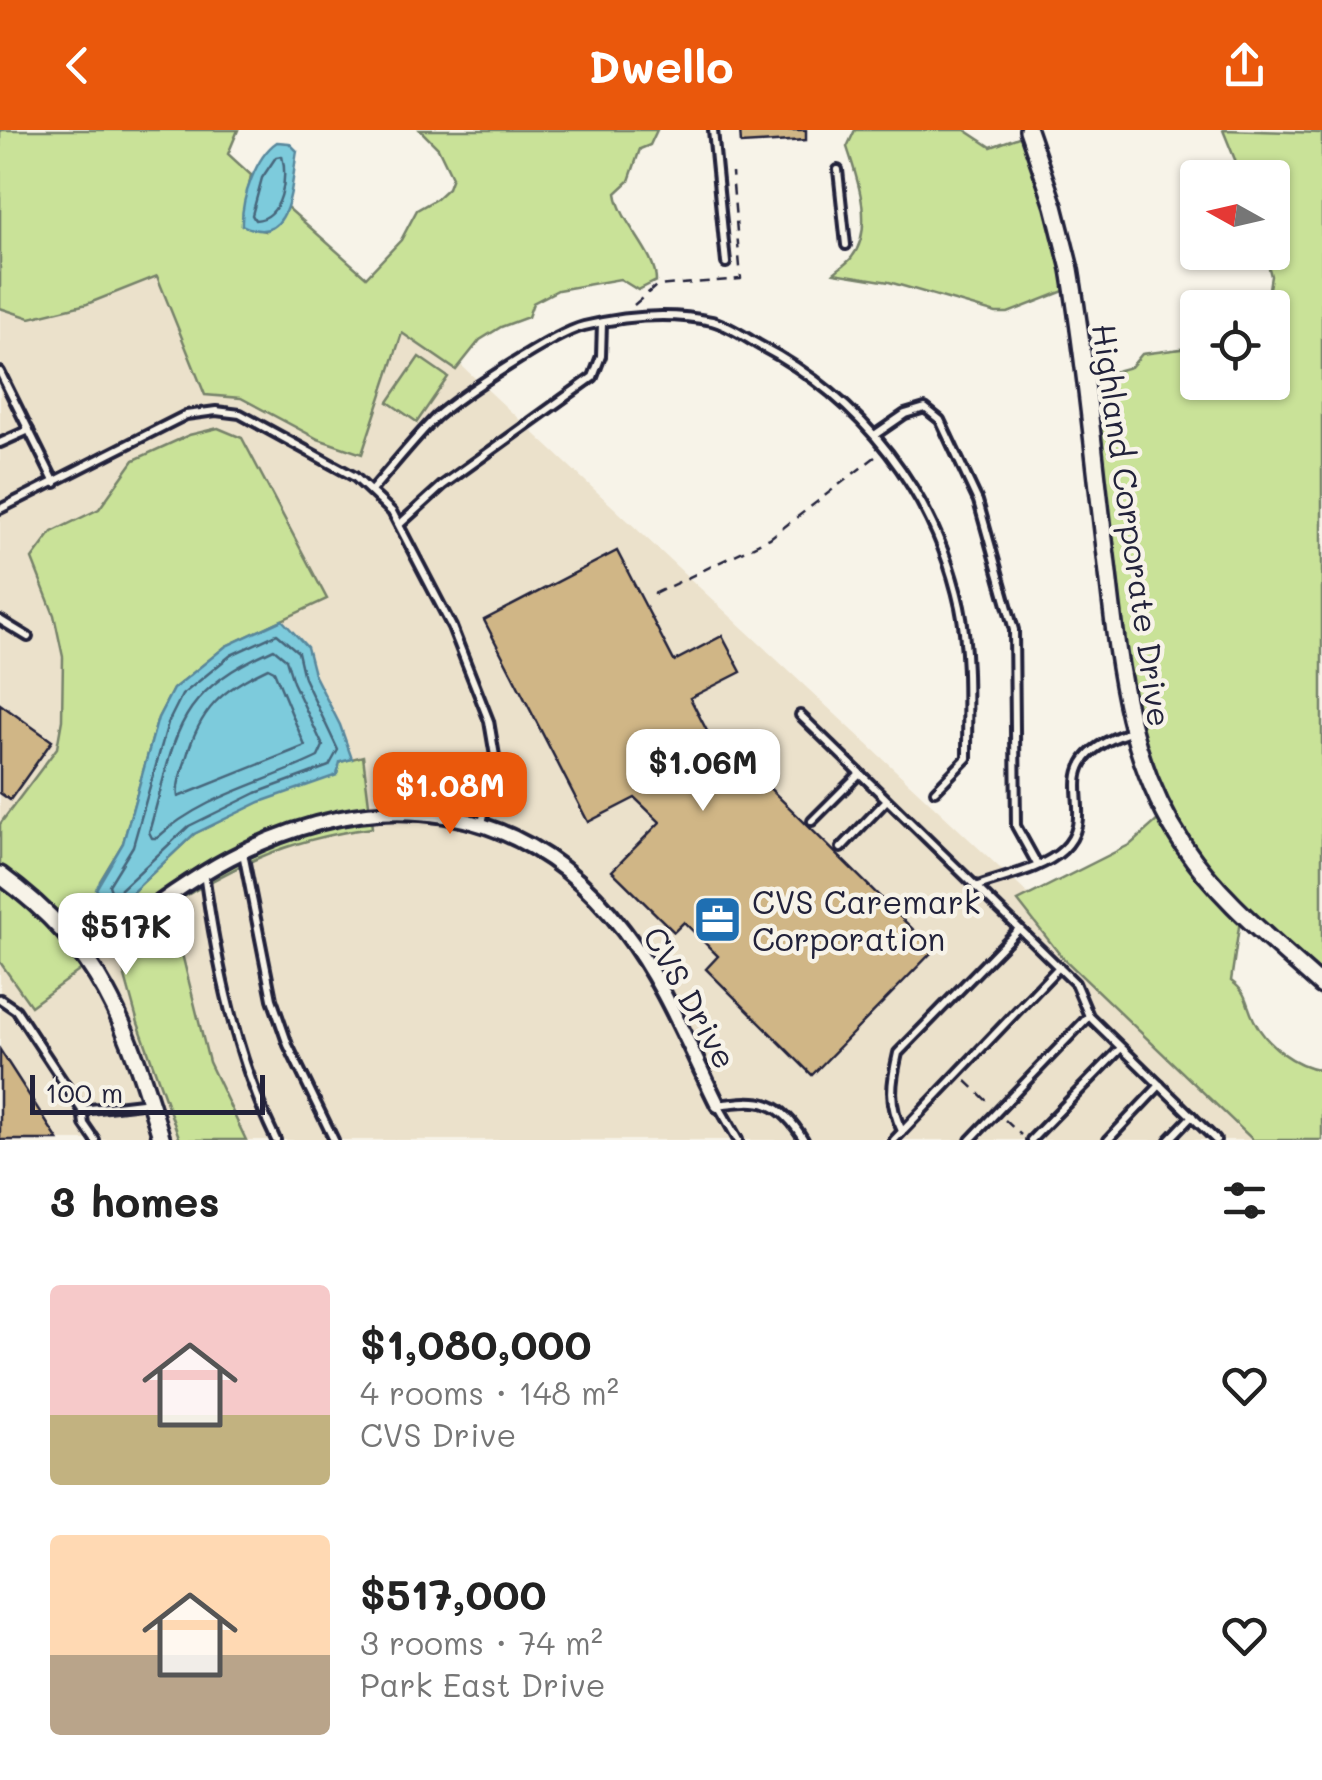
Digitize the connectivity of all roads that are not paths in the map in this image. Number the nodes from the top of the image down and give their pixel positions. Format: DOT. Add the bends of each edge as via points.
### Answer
graph roads {
  1 [pos="713,130"];
  2 [pos="1028,130"];
  3 [pos="838,170"];
  4 [pos="846,245"];
  5 [pos="726,264"];
  6 [pos="602,323"];
  7 [pos="0,372"];
  8 [pos="10,392"];
  9 [pos="0,397"];
  10 [pos="29,430"];
  11 [pos="876,434"];
  12 [pos="0,444"];
  13 [pos="55,482"];
  14 [pos="370,491"];
  15 [pos="0,509"];
  16 [pos="400,524"];
  17 [pos="0,620"];
  18 [pos="28,636"];
  19 [pos="800,715"];
  20 [pos="1130,732"];
  21 [pos="858,775"];
  22 [pos="935,792"];
  23 [pos="886,802"];
  24 [pos="812,821"];
  25 [pos="482,823"];
  26 [pos="841,848"];
  27 [pos="243,852"];
  28 [pos="1037,864"];
  29 [pos="204,873"];
  30 [pos="0,875"];
  31 [pos="975,887"];
  32 [pos="1018,930"];
  33 [pos="86,958"];
  34 [pos="1059,968"];
  35 [pos="1322,986"];
  36 [pos="0,999"];
  37 [pos="1089,1016"];
  38 [pos="1120,1048"];
  39 [pos="1160,1086"];
  40 [pos="150,1102"];
  41 [pos="718,1105"];
  42 [pos="82,1110"];
  43 [pos="1192,1116"];
  44 [pos="902,1131"];
  45 [pos="95,1140"];
  46 [pos="162,1140"];
  47 [pos="276,1140"];
  48 [pos="334,1140"];
  49 [pos="738,1140"];
  50 [pos="804,1140"];
  51 [pos="894,1140"];
  52 [pos="970,1140"];
  53 [pos="1031,1140"];
  54 [pos="1108,1140"];
  55 [pos="1169,1140"];
  56 [pos="1216,1140"];
  1 -- 5 [label="lane"];
  2 -- 20 [label="street, Highland Corporate Drive" via="1072,284"];
  3 -- 4 [label="lane"];
  6 -- 11 [label="lane" via="644,315 714,322 814,376"];
  6 -- 14 [label="lane" via="540,347 438,416"];
  6 -- 16 [label="lane" via="593,377 443,484"];
  7 -- 8 [label="lane"];
  8 -- 9 [label="lane"];
  8 -- 10 [label="lane"];
  10 -- 12 [label="lane"];
  10 -- 13 [label="lane"];
  11 -- 22 [label="lane" via="936,536 960,608 966,758"];
  11 -- 28 [label="lane" via="925,408 940,420 978,501 1014,630 1016,826"];
  13 -- 14 [label="lane" via="186,415 216,411 240,414"];
  13 -- 15 [label="lane"];
  14 -- 16 [label="lane"];
  16 -- 25 [label="lane" via="490,721 496,762"];
  17 -- 18 [label="lane"];
  19 -- 21 [label="lane"];
  20 -- 28 [label="lane" via="1090,750 1079,771 1073,835"];
  20 -- 35 [label="street, Highland Corporate Drive" via="1162,810 1201,870"];
  21 -- 23 [label="lane"];
  21 -- 24 [label="lane"];
  23 -- 26 [label="lane"];
  23 -- 31 [label="lane"];
  25 -- 27 [label="street, CVS Drive" via="435,814 371,815 306,828"];
  25 -- 41 [label="street, CVS Drive" via="547,854 622,928"];
  27 -- 29 [label="street, CVS Drive"];
  27 -- 48 [label="lane" via="272,999"];
  28 -- 31 [label="lane"];
  29 -- 33 [label="street, CVS Drive"];
  29 -- 47 [label="lane" via="223,990 254,1094"];
  30 -- 33 [label="street" via="52,918"];
  31 -- 32 [label="lane"];
  32 -- 34 [label="lane"];
  32 -- 44 [label="lane" via="898,1053 891,1110"];
  33 -- 40 [label="street" via="123,1022"];
  34 -- 37 [label="lane" via="1075,983"];
  34 -- 44 [label="lane"];
  36 -- 42 [label="lane" via="16,1010"];
  37 -- 38 [label="lane"];
  37 -- 52 [label="lane"];
  38 -- 39 [label="lane"];
  38 -- 53 [label="lane"];
  39 -- 43 [label="lane"];
  39 -- 54 [label="lane"];
  40 -- 42 [label="lane"];
  40 -- 46 [label="street"];
  41 -- 49 [label="lane"];
  41 -- 50 [label="lane" via="772,1104"];
  42 -- 45 [label="lane"];
  43 -- 55 [label="lane"];
  43 -- 56 [label="lane"];
  44 -- 51 [label="lane"];
}
